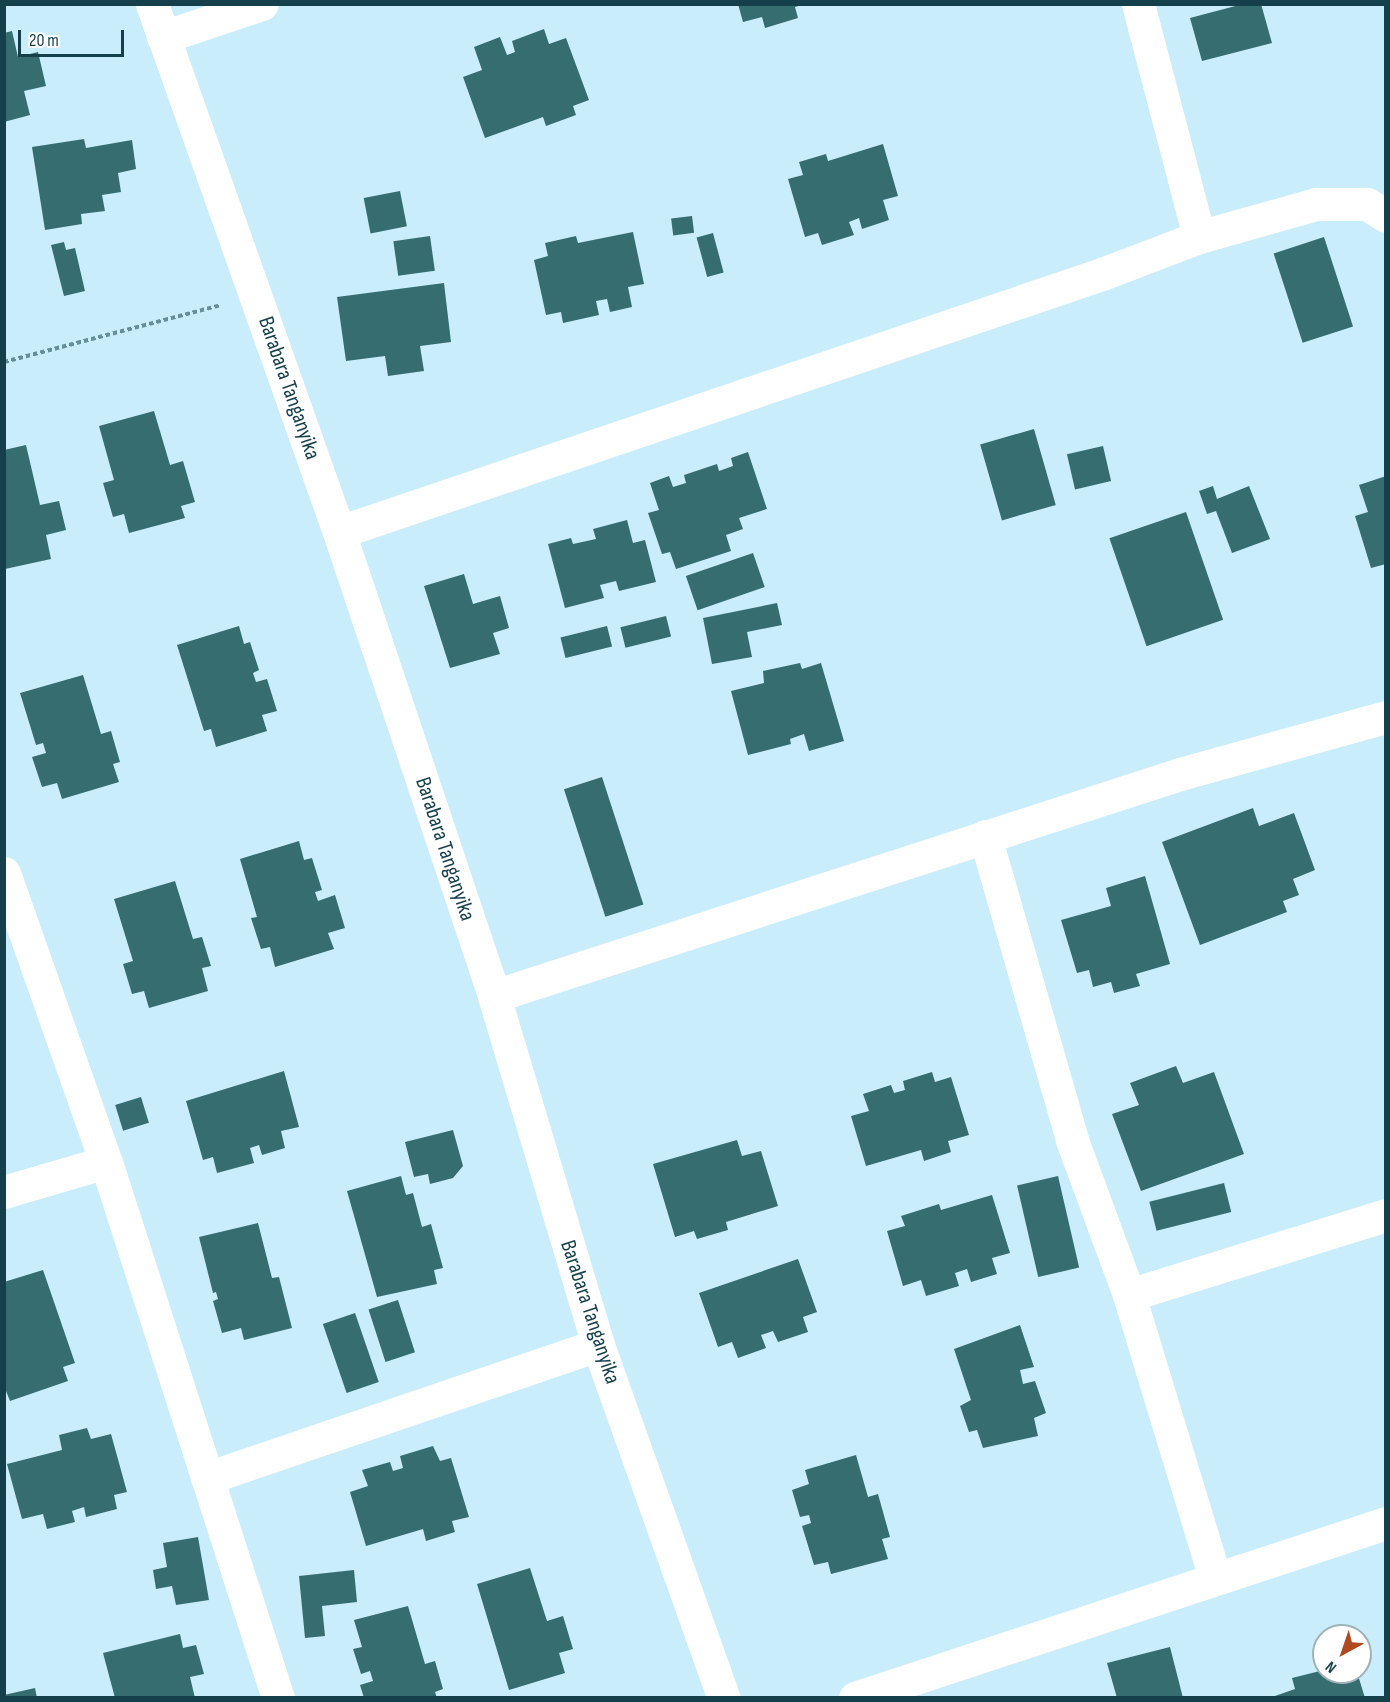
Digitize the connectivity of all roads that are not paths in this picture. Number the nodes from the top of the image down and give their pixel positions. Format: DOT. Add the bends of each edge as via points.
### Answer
graph roads {
  1 [pos="152,4"];
  2 [pos="262,4"];
  3 [pos="1138,4"];
  4 [pos="163,37"];
  5 [pos="1386,216"];
  6 [pos="1199,237"];
  7 [pos="339,532"];
  8 [pos="1386,717"];
  9 [pos="985,836"];
  10 [pos="4,873"];
  11 [pos="494,996"];
  12 [pos="106,1161"];
  13 [pos="4,1192"];
  14 [pos="1386,1215"];
  15 [pos="1129,1295"];
  16 [pos="598,1345"];
  17 [pos="207,1478"];
  18 [pos="1386,1523"];
  19 [pos="1215,1578"];
  20 [pos="278,1698"];
  21 [pos="724,1698"];
  22 [pos="855,1698"];
  1 -- 4 [label="street, Barabara Tanganyika"];
  2 -- 4 [label="street"];
  3 -- 6 [label="street"];
  4 -- 7 [label="street, Barabara Tanganyika"];
  5 -- 6 [label="street" via="1367,204 1316,204"];
  6 -- 7 [label="street" via="1102,274"];
  7 -- 11 [label="street, Barabara Tanganyika"];
  8 -- 9 [label="street" via="1180,774"];
  9 -- 11 [label="street"];
  9 -- 15 [label="street" via="1071,1140"];
  10 -- 12 [label="street"];
  11 -- 16 [label="street, Barabara Tanganyika"];
  12 -- 13 [label="street"];
  12 -- 17 [label="street"];
  14 -- 15 [label="street"];
  15 -- 19 [label="street"];
  16 -- 17 [label="street"];
  16 -- 21 [label="street, Barabara Tanganyika"];
  17 -- 20 [label="street"];
  18 -- 19 [label="street"];
  19 -- 22 [label="street"];
}
